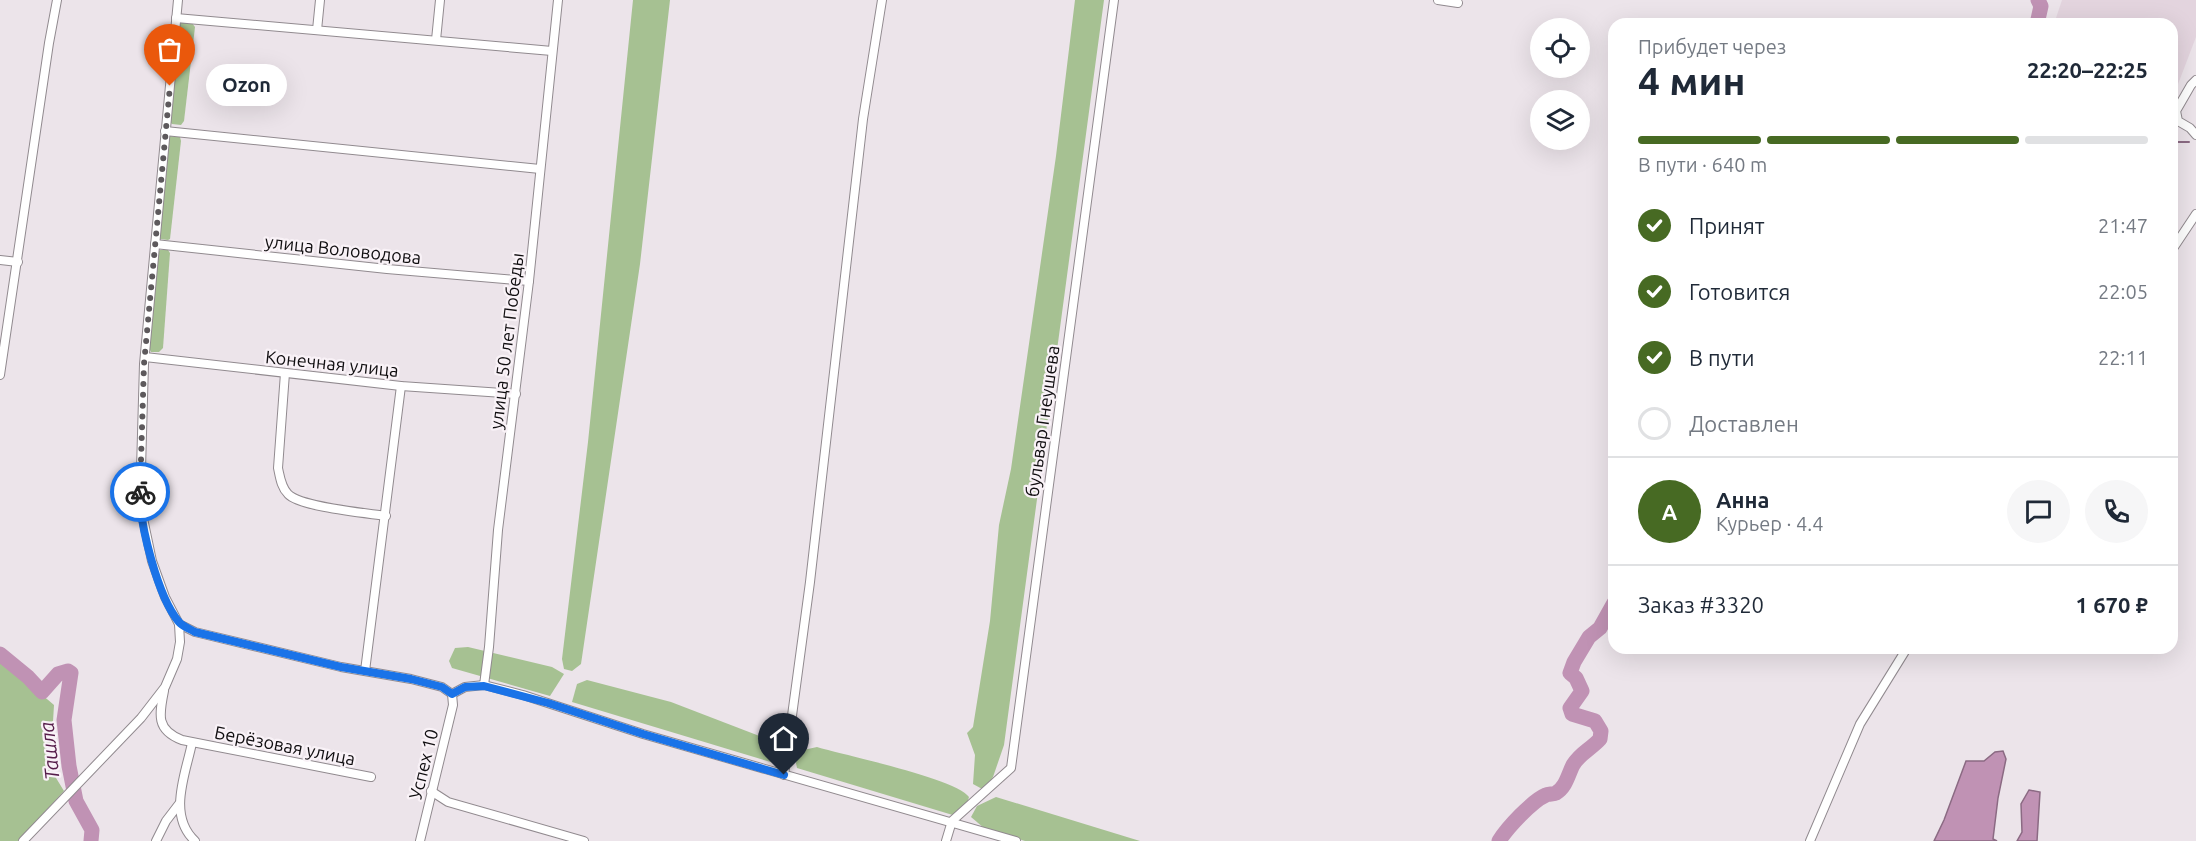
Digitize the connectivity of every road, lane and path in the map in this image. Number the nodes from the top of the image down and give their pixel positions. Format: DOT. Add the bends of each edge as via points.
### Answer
graph roads {
  1 [pos="57,0"];
  2 [pos="178,0"];
  3 [pos="320,0"];
  4 [pos="440,0"];
  5 [pos="558,0"];
  6 [pos="882,0"];
  7 [pos="1114,0"];
  8 [pos="1438,0"];
  9 [pos="1458,3"];
  10 [pos="176,18"];
  11 [pos="317,30"];
  12 [pos="436,40"];
  13 [pos="552,51"];
  14 [pos="2196,80"];
  15 [pos="2178,108"];
  16 [pos="2178,121"];
  17 [pos="165,131"];
  18 [pos="2196,135"];
  19 [pos="540,169"];
  20 [pos="2196,214"];
  21 [pos="2178,241"];
  22 [pos="155,244"];
  23 [pos="0,260"];
  24 [pos="18,262"];
  25 [pos="529,281"];
  26 [pos="145,357"];
  27 [pos="285,373"];
  28 [pos="0,375"];
  29 [pos="401,386"];
  30 [pos="516,394"];
  31 [pos="386,516"];
  32 [pos="179,624"];
  33 [pos="1903,654"];
  34 [pos="365,671"];
  35 [pos="484,686"];
  36 [pos="165,687"];
  37 [pos="452,694"];
  38 [pos="192,743"];
  39 [pos="784,775"];
  40 [pos="371,777"];
  41 [pos="431,791"];
  42 [pos="179,804"];
  43 [pos="952,821"];
  44 [pos="567,838"];
  45 [pos="24,841"];
  46 [pos="156,841"];
  47 [pos="195,841"];
  48 [pos="420,841"];
  49 [pos="584,841"];
  50 [pos="946,841"];
  51 [pos="1016,841"];
  52 [pos="1810,841"];
  1 -- 24 [label="street"];
  2 -- 10 [label="street"];
  3 -- 11 [label="street"];
  4 -- 12 [label="street"];
  5 -- 13 [label="street, улица 50 лет Победы"];
  6 -- 39 [label="street" via="863,119"];
  7 -- 43 [label="street, бульвар Гнеушева" via="1011,768"];
  8 -- 9 [label="street"];
  10 -- 11 [label="street"];
  10 -- 17 [label="street"];
  11 -- 12 [label="street"];
  12 -- 13 [label="street"];
  13 -- 19 [label="street, улица 50 лет Победы"];
  14 -- 15 [label="street"];
  16 -- 18 [label="street"];
  17 -- 19 [label="street"];
  17 -- 22 [label="street"];
  19 -- 25 [label="street, улица 50 лет Победы"];
  20 -- 21 [label="street"];
  22 -- 25 [label="street, улица Воловодова"];
  22 -- 26 [label="street"];
  23 -- 24 [label="street"];
  24 -- 28 [label="street"];
  25 -- 30 [label="street, улица 50 лет Победы"];
  26 -- 27 [label="street, Конечная улица"];
  26 -- 32 [label="street" via="140,504 152,561"];
  27 -- 29 [label="street, Конечная улица"];
  27 -- 31 [label="street" via="278,468 280,481 289,495 303,502"];
  29 -- 30 [label="street, Конечная улица"];
  29 -- 31 [label="street"];
  30 -- 35 [label="street, улица 50 лет Победы" via="498,530"];
  31 -- 34 [label="street"];
  32 -- 34 [label="street" via="195,632"];
  32 -- 36 [label="street" via="177,659"];
  33 -- 52 [label="street" via="1860,724"];
  34 -- 37 [label="street" via="442,687"];
  35 -- 37 [label="street" via="465,687"];
  35 -- 39 [label="street"];
  36 -- 38 [label="street, Берёзовая улица" via="160,718 164,729"];
  36 -- 45 [label="street" via="141,718"];
  37 -- 41 [label="street, Успех 10" via="453,705"];
  38 -- 40 [label="street, Берёзовая улица"];
  38 -- 42 [label="street, Берёзовая улица"];
  39 -- 43 [label="street"];
  41 -- 44 [label="street" via="448,802"];
  41 -- 48 [label="street, Успех 10"];
  42 -- 46 [label="street"];
  42 -- 47 [label="street" via="184,824"];
  43 -- 50 [label="street"];
  43 -- 51 [label="street"];
  44 -- 49 [label="street"];
}
